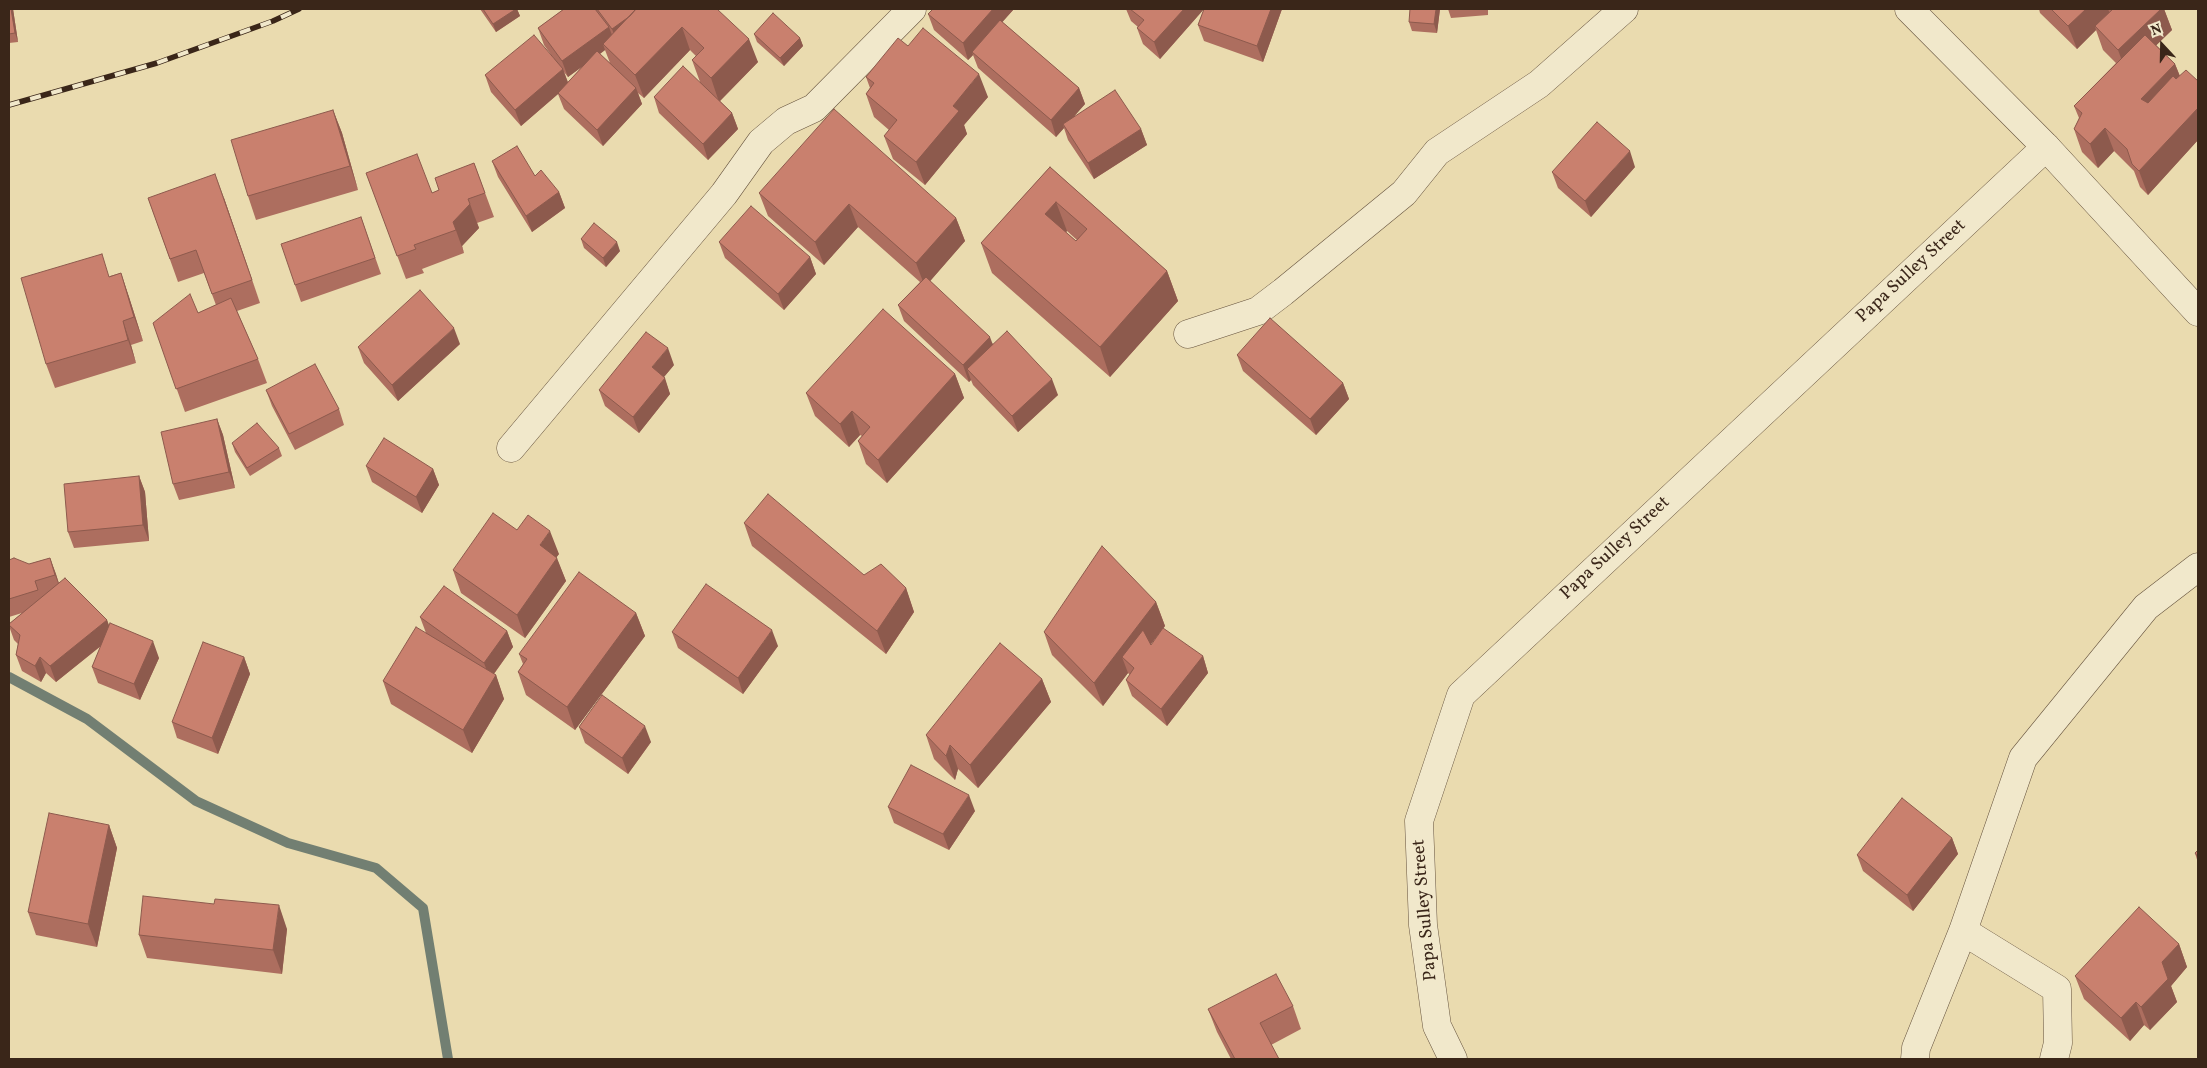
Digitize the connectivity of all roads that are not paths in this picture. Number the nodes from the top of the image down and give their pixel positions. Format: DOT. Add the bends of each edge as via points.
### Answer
graph roads {
  1 [pos="912,9"];
  2 [pos="1624,9"];
  3 [pos="1909,9"];
  4 [pos="2046,147"];
  5 [pos="2198,312"];
  6 [pos="1188,334"];
  7 [pos="511,448"];
  8 [pos="2198,567"];
  9 [pos="1963,931"];
  10 [pos="1453,1059"];
  11 [pos="1915,1059"];
  12 [pos="2054,1059"];
  1 -- 7 [label="street" via="814,108 786,121 761,142 718,201"];
  2 -- 6 [label="street" via="1539,84 1437,152 1404,193 1284,292 1258,311"];
  3 -- 4 [label="street"];
  4 -- 5 [label="street"];
  4 -- 10 [label="street, Papa Sulley Street" via="1461,695 1419,821 1423,926 1437,1026"];
  8 -- 9 [label="street" via="2146,607 2023,758"];
  9 -- 11 [label="street" via="1916,1048"];
  9 -- 12 [label="street" via="2057,989 2058,1043"];
}
